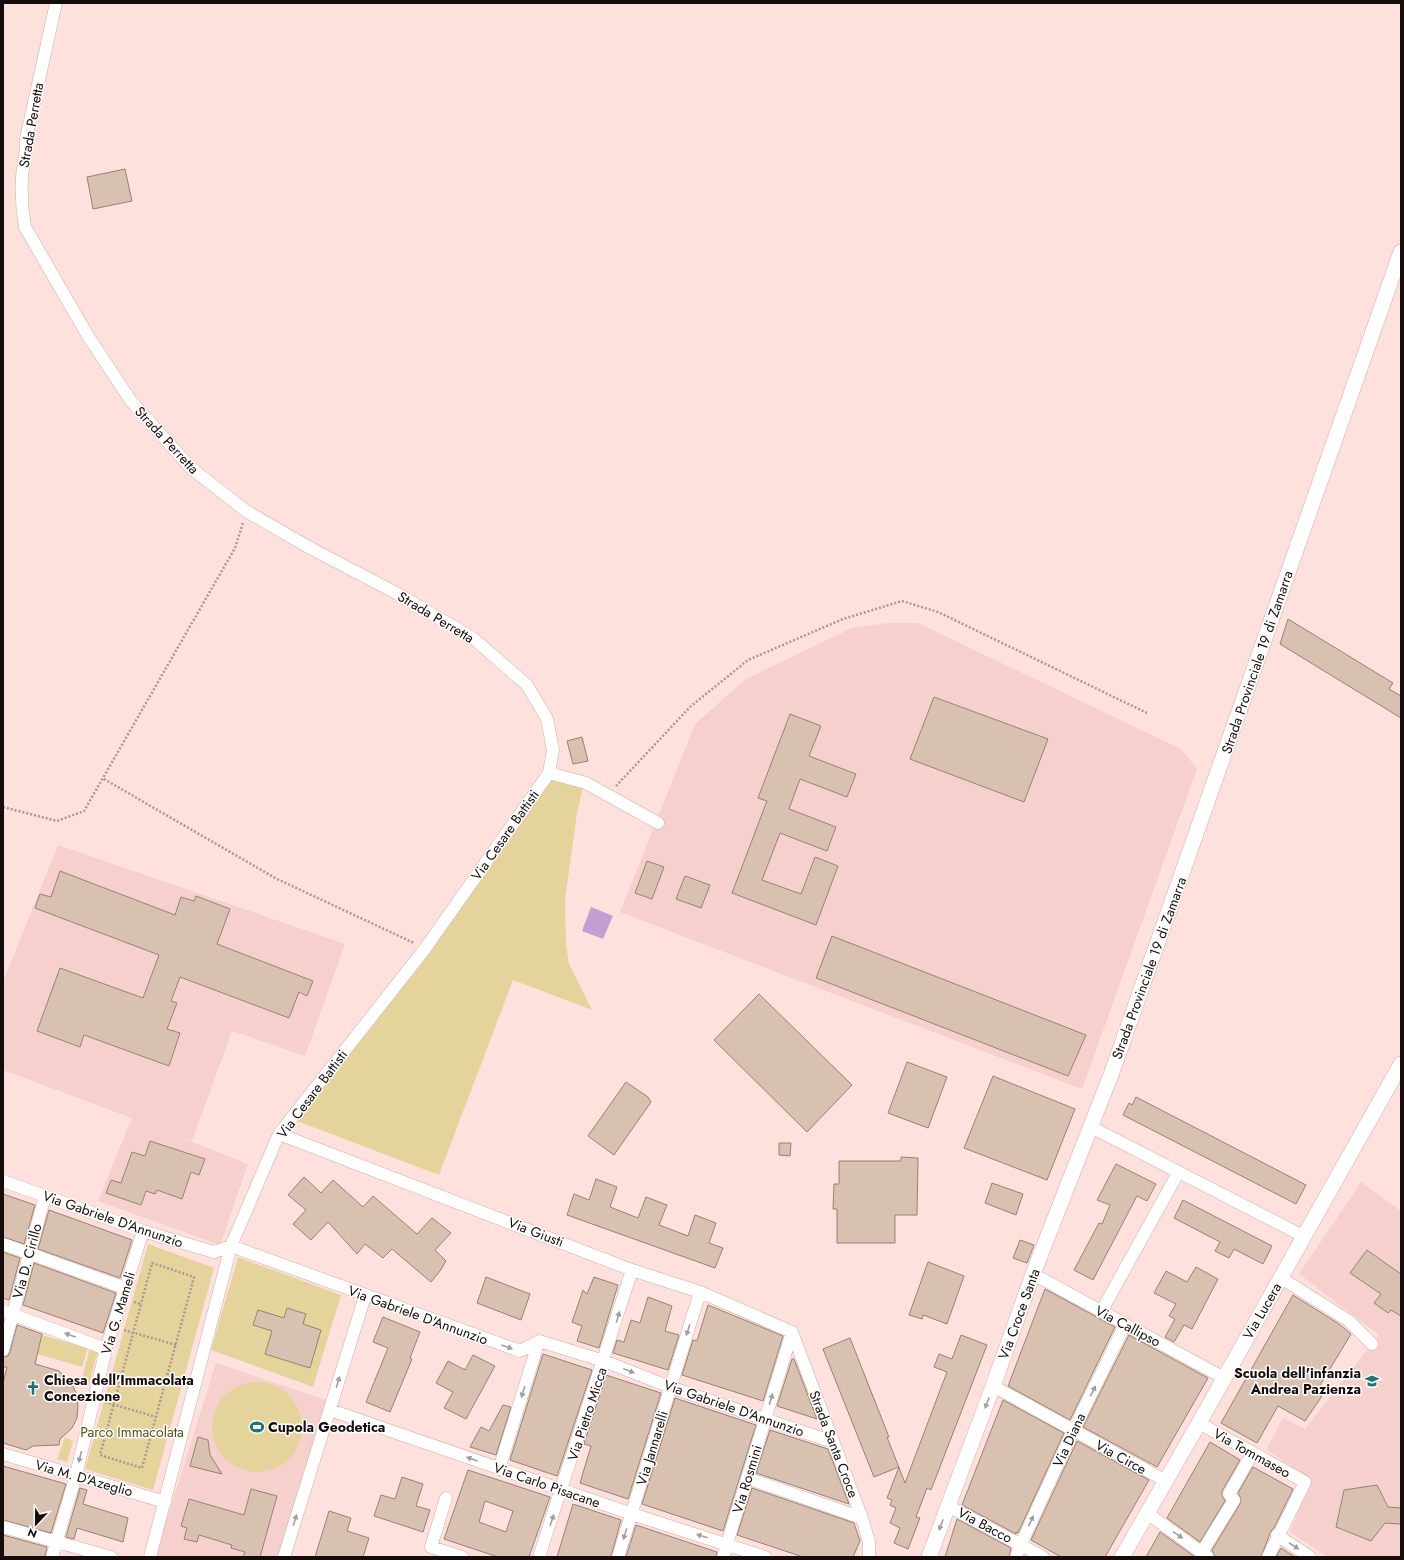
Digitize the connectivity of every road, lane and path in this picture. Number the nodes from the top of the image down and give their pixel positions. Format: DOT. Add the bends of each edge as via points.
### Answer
graph roads {
  1 [pos="56,3"];
  2 [pos="1401,252"];
  3 [pos="246,511"];
  4 [pos="1147,713"];
  5 [pos="548,773"];
  6 [pos="104,779"];
  7 [pos="608,794"];
  8 [pos="3,807"];
  9 [pos="658,823"];
  10 [pos="424,950"];
  11 [pos="1401,1064"];
  12 [pos="1112,1072"];
  13 [pos="1091,1127"];
  14 [pos="279,1134"];
  15 [pos="1178,1172"];
  16 [pos="3,1180"];
  17 [pos="45,1196"];
  18 [pos="143,1231"];
  19 [pos="1303,1236"];
  20 [pos="3,1244"];
  21 [pos="231,1246"];
  22 [pos="29,1254"];
  23 [pos="632,1270"];
  24 [pos="1033,1274"];
  25 [pos="1281,1278"];
  26 [pos="700,1292"];
  27 [pos="124,1293"];
  28 [pos="365,1296"];
  29 [pos="141,1304"];
  30 [pos="1101,1312"];
  31 [pos="8,1313"];
  32 [pos="1125,1325"];
  33 [pos="113,1327"];
  34 [pos="133,1332"];
  35 [pos="792,1332"];
  36 [pos="539,1341"];
  37 [pos="1372,1344"];
  38 [pos="176,1345"];
  39 [pos="106,1349"];
  40 [pos="3,1350"];
  41 [pos="604,1361"];
  42 [pos="1224,1378"];
  43 [pos="993,1386"];
  44 [pos="670,1387"];
  45 [pos="114,1405"];
  46 [pos="330,1410"];
  47 [pos="156,1417"];
  48 [pos="765,1420"];
  49 [pos="1200,1423"];
  50 [pos="1073,1431"];
  51 [pos="833,1442"];
  52 [pos="3,1454"];
  53 [pos="1252,1454"];
  54 [pos="499,1469"];
  55 [pos="76,1475"];
  56 [pos="748,1478"];
  57 [pos="1166,1482"];
  58 [pos="562,1489"];
  59 [pos="446,1498"];
  60 [pos="165,1502"];
  61 [pos="948,1506"];
  62 [pos="632,1514"];
  63 [pos="1147,1514"];
  64 [pos="862,1518"];
  65 [pos="3,1528"];
  66 [pos="1277,1535"];
  67 [pos="57,1541"];
  68 [pos="727,1544"];
  69 [pos="1020,1544"];
  70 [pos="1206,1554"];
  71 [pos="52,1557"];
  72 [pos="111,1557"];
  73 [pos="150,1557"];
  74 [pos="284,1557"];
  75 [pos="462,1557"];
  76 [pos="539,1557"];
  77 [pos="618,1557"];
  78 [pos="723,1557"];
  79 [pos="765,1557"];
  80 [pos="869,1557"];
  81 [pos="929,1557"];
  82 [pos="1016,1557"];
  83 [pos="1043,1557"];
  84 [pos="1122,1557"];
  85 [pos="1268,1557"];
  86 [pos="1310,1557"];
  1 -- 3 [label="street, Strada Perretta" via="26,139 22,176 25,227 88,336 131,401 191,468"];
  2 -- 12 [label="street, Strada Provinciale 19 di Zamarra"];
  3 -- 5 [label="street, Strada Perretta" via="398,594 474,639 527,685 547,719 554,750"];
  3 -- 6 [label="path" via="235,548"];
  4 -- 7 [label="path" via="938,612 902,601 843,619 748,660 690,707"];
  5 -- 7 [label="street" via="586,783"];
  5 -- 10 [label="street, Via Cesare Battisti"];
  6 -- 8 [label="path" via="84,811 57,821"];
  6 -- 10 [label="path" via="275,878 410,941"];
  7 -- 9 [label="street"];
  10 -- 14 [label="street, Via Cesare Battisti"];
  11 -- 19 [label="street, Via Lucera"];
  12 -- 13 [label="street, Via Croce Santa"];
  13 -- 15 [label="street"];
  13 -- 24 [label="street, Via Croce Santa"];
  14 -- 21 [label="street, Via Cesare Battisti"];
  14 -- 23 [label="street, Via Giusti"];
  15 -- 19 [label="street"];
  15 -- 30 [label="street"];
  16 -- 17 [label="street, Via Gabriele D'Annunzio"];
  17 -- 18 [label="street, Via Gabriele D'Annunzio"];
  17 -- 22 [label="street, Via D. Cirillo"];
  18 -- 21 [label="street, Via Gabriele D'Annunzio" via="214,1252"];
  18 -- 27 [label="street, Via G. Mameli"];
  19 -- 25 [label="street, Via Lucera"];
  20 -- 22 [label="street"];
  21 -- 28 [label="street, Via Gabriele D'Annunzio"];
  21 -- 60 [label="street, Via Cesare Battisti"];
  22 -- 27 [label="street"];
  22 -- 31 [label="street, Via D. Cirillo"];
  23 -- 26 [label="street, Via Giusti"];
  41 -- 23 [label="street, Via Pietro Micca, one-way"];
  24 -- 30 [label="street, Via Callipso"];
  24 -- 43 [label="street, Via Croce Santa"];
  25 -- 37 [label="street" via="1350,1321"];
  25 -- 42 [label="street, Via Lucera"];
  26 -- 35 [label="street, Via Giusti"];
  26 -- 44 [label="street, Via Jannarelli, one-way"];
  27 -- 29 [label="path"];
  27 -- 33 [label="street, Via G. Mameli"];
  28 -- 36 [label="street, Via Gabriele D'Annunzio, one-way" via="520,1351"];
  46 -- 28 [label="street, one-way"];
  29 -- 34 [label="path"];
  29 -- 38 [label="path" via="152,1263 194,1277"];
  30 -- 32 [label="street, Via Callipso"];
  39 -- 31 [label="street, one-way"];
  31 -- 40 [label="street, Via D. Cirillo"];
  32 -- 42 [label="street, Via Callipso"];
  50 -- 32 [label="street, Via Diana, one-way"];
  33 -- 34 [label="path"];
  33 -- 39 [label="street, Via G. Mameli"];
  34 -- 38 [label="path"];
  34 -- 45 [label="path"];
  48 -- 35 [label="street, Via Rosmini, one-way"];
  35 -- 51 [label="street, Strada Santa Croce"];
  36 -- 41 [label="street, Via Gabriele D'Annunzio"];
  36 -- 54 [label="street, one-way"];
  38 -- 47 [label="path"];
  39 -- 55 [label="street, Via G. Mameli, one-way"];
  41 -- 44 [label="street, Via Gabriele D'Annunzio, one-way"];
  41 -- 58 [label="street, Via Pietro Micca"];
  42 -- 49 [label="street, Via Lucera"];
  43 -- 50 [label="street, Via Circe"];
  43 -- 61 [label="street, Via Croce Santa, one-way"];
  44 -- 48 [label="street, Via Gabriele D'Annunzio"];
  44 -- 62 [label="street, Via Jannarelli"];
  45 -- 47 [label="path"];
  45 -- 47 [label="path" via="100,1456 142,1468"];
  54 -- 46 [label="street, Via Carlo Pisacane, one-way"];
  74 -- 46 [label="street, one-way"];
  48 -- 51 [label="street, Via Gabriele D'Annunzio"];
  48 -- 56 [label="street, Via Rosmini"];
  49 -- 53 [label="street, Via Tommaseo"];
  49 -- 57 [label="street, Via Lucera"];
  50 -- 57 [label="street, Via Circe"];
  69 -- 50 [label="street, Via Diana, one-way"];
  51 -- 64 [label="street, Strada Santa Croce"];
  52 -- 55 [label="street, Via M. D'Azeglio"];
  53 -- 66 [label="street, Via Tommaseo" via="1305,1482"];
  53 -- 70 [label="street" via="1229,1494 1234,1500"];
  54 -- 58 [label="street, Via Carlo Pisacane"];
  55 -- 60 [label="street, Via M. D'Azeglio"];
  55 -- 67 [label="street, Via G. Mameli"];
  56 -- 64 [label="street"];
  56 -- 68 [label="street, Via Rosmini"];
  57 -- 63 [label="street, Via Lucera"];
  58 -- 62 [label="street, Via Carlo Pisacane"];
  76 -- 58 [label="street, Via Pietro Micca, one-way"];
  59 -- 75 [label="street" via="431,1547"];
  60 -- 73 [label="street, Via Cesare Battisti"];
  61 -- 69 [label="street, Via Bacco"];
  61 -- 81 [label="street, Via Croce Santa, one-way"];
  68 -- 62 [label="street, Via Carlo Pisacane, one-way"];
  62 -- 77 [label="street, Via Jannarelli, one-way"];
  63 -- 70 [label="street, one-way"];
  63 -- 84 [label="street, Via Lucera"];
  64 -- 80 [label="street, Strada Santa Croce" via="869,1542"];
  65 -- 67 [label="street"];
  66 -- 85 [label="street"];
  66 -- 86 [label="street, one-way"];
  67 -- 71 [label="street, Via G. Mameli"];
  67 -- 72 [label="street"];
  68 -- 78 [label="street, Via Rosmini"];
  68 -- 79 [label="street, Via Carlo Pisacane"];
  69 -- 82 [label="street, Via Diana"];
  69 -- 83 [label="street, Via Bacco"];
}
